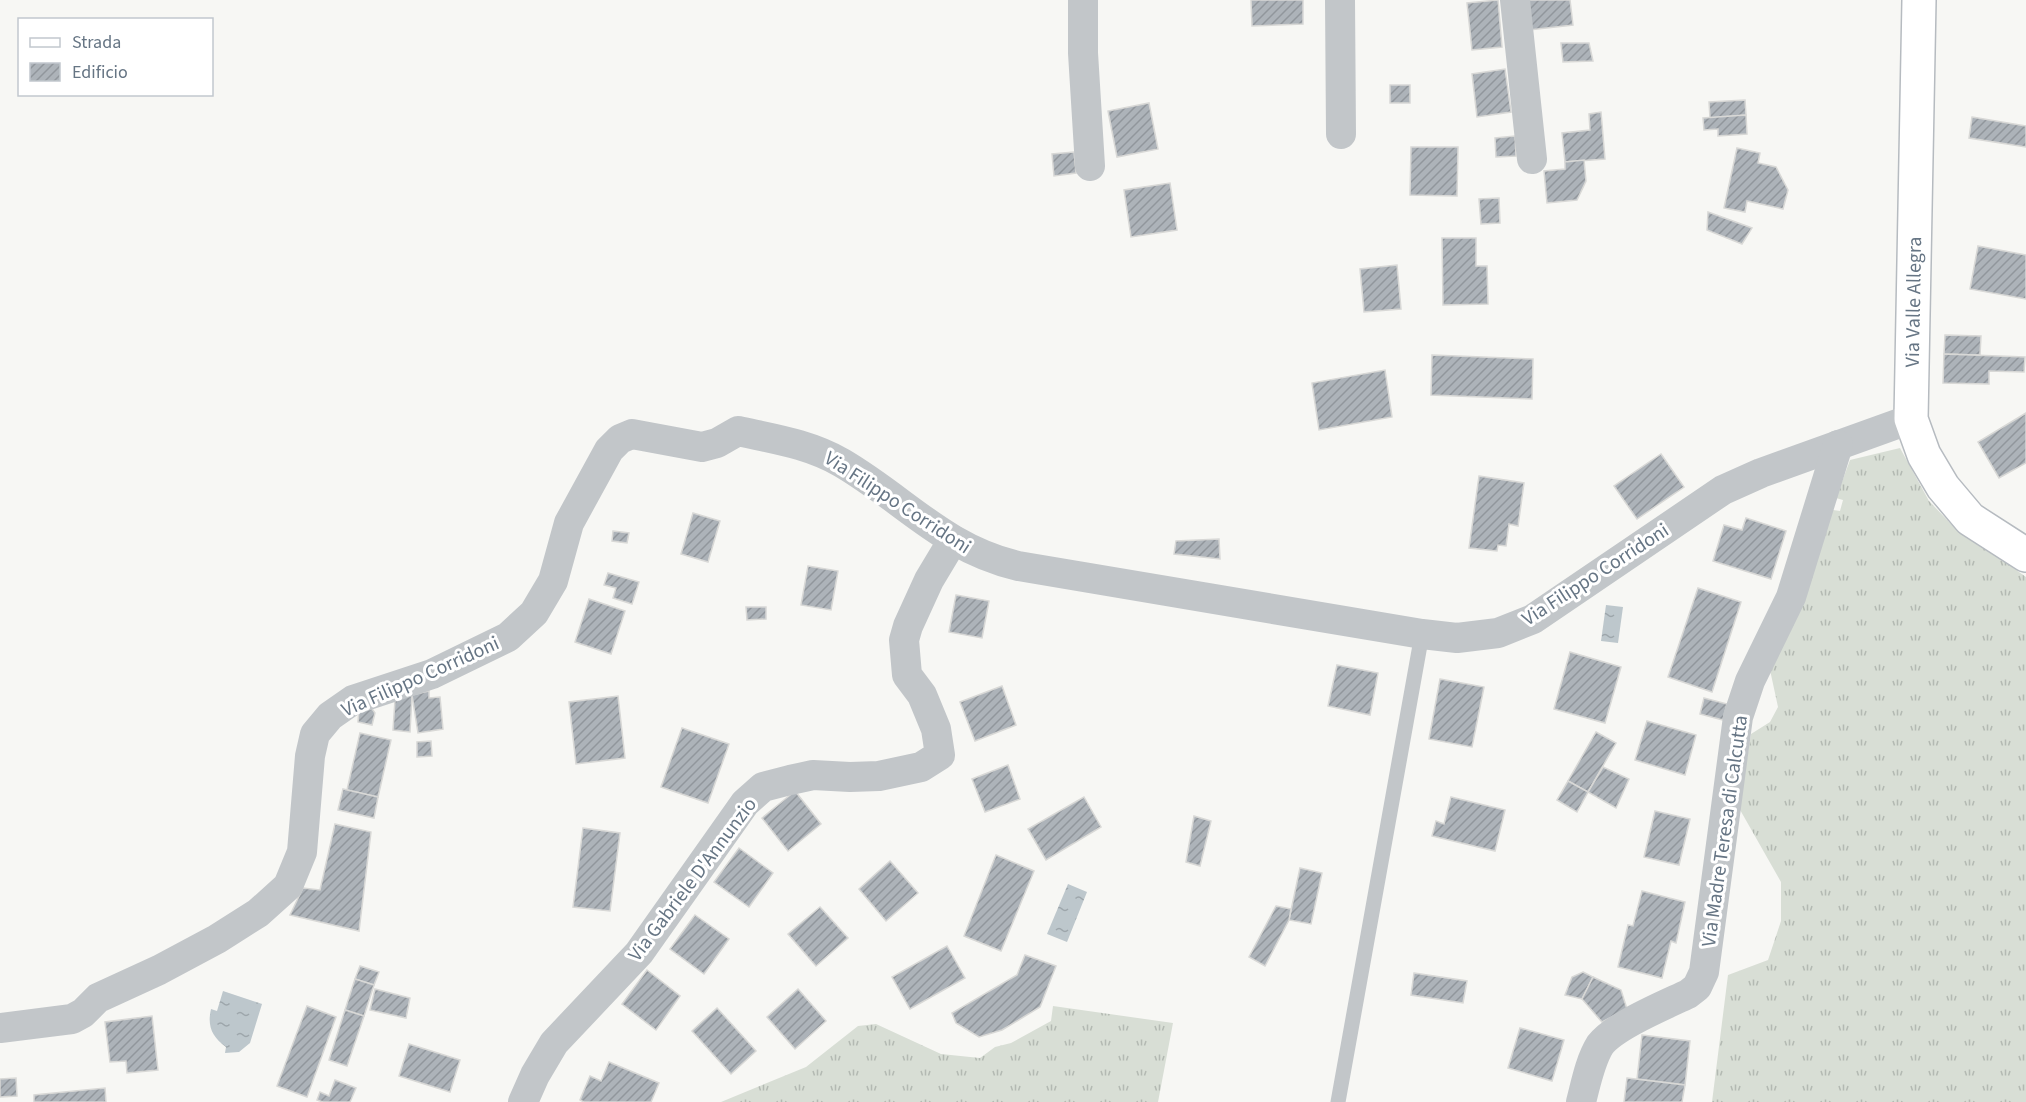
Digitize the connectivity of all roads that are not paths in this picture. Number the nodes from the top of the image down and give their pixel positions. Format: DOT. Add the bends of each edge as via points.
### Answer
graph roads {
  1 [pos="1083,0"];
  2 [pos="1340,0"];
  3 [pos="1515,0"];
  4 [pos="1919,0"];
  5 [pos="1341,134"];
  6 [pos="1532,159"];
  7 [pos="1090,166"];
  8 [pos="1911,419"];
  9 [pos="1838,445"];
  10 [pos="953,540"];
  11 [pos="2026,555"];
  12 [pos="1422,634"];
  13 [pos="0,1028"];
  14 [pos="523,1102"];
  15 [pos="1338,1102"];
  16 [pos="1581,1102"];
  1 -- 7 [label="street"];
  2 -- 5 [label="street"];
  3 -- 6 [label="street"];
  4 -- 8 [label="main road, Via Valle Allegra"];
  8 -- 9 [label="street, Via Filippo Corridoni"];
  8 -- 11 [label="main road, Via Valle Allegra" via="1924,455 1943,487 1970,519"];
  9 -- 12 [label="street, Via Filippo Corridoni" via="1723,490 1533,619 1498,633 1457,638"];
  9 -- 16 [label="street, Via Madre Teresa di Calcutta" via="1791,597 1750,681 1738,717 1704,972 1688,994 1610,1034 1593,1059"];
  10 -- 12 [label="street, Via Filippo Corridoni" via="994,560 1018,566"];
  10 -- 13 [label="street, Via Filippo Corridoni" via="843,464 804,445 738,431 702,447 632,434 620,439 609,450 569,523 553,581 534,613 508,637 432,674 353,700 330,716 315,734 302,852 288,886 258,913 217,939 98,998 72,1020"];
  10 -- 14 [label="street, Via Gabriele D'Annunzio" via="929,580 904,640 907,675 922,695 936,729 940,755 921,767 879,776 813,775 763,787 746,803 639,953 554,1043"];
  12 -- 15 [label="lane"];
}
